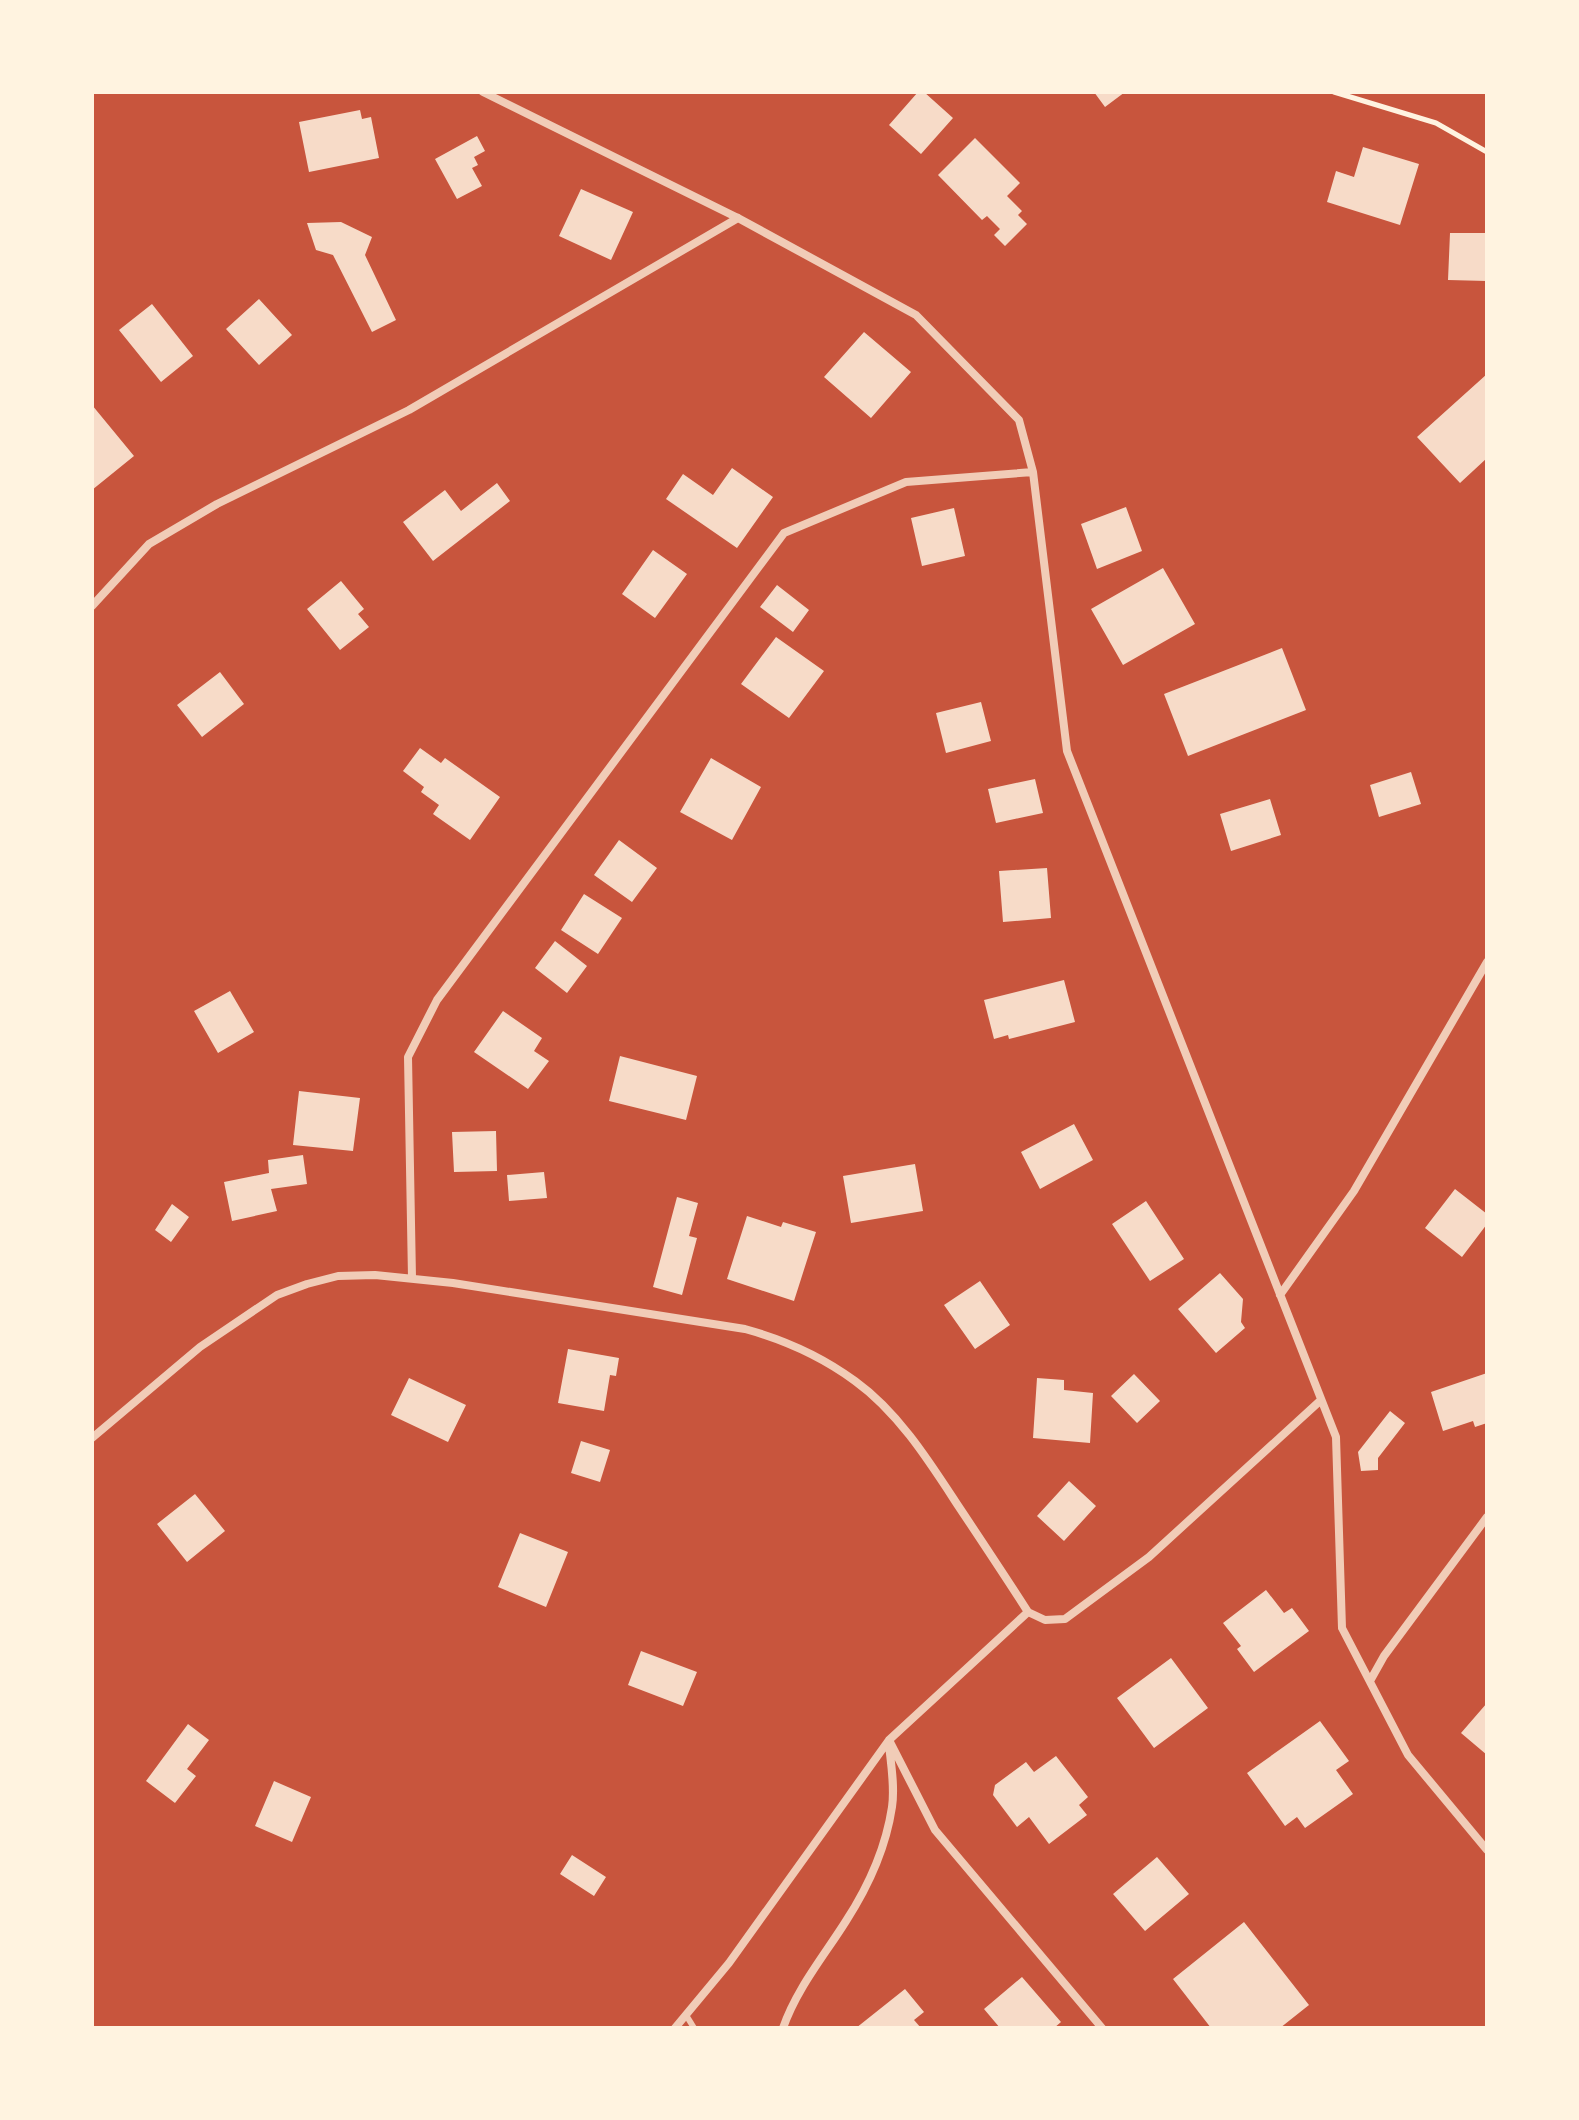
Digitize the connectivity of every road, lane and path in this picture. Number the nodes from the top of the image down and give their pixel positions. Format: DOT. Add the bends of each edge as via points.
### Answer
graph roads {
  1 [pos="483,92"];
  2 [pos="1334,92"];
  3 [pos="1487,152"];
  4 [pos="738,218"];
  5 [pos="1033,472"];
  6 [pos="92,606"];
  7 [pos="1487,962"];
  8 [pos="412,1278"];
  9 [pos="1280,1295"];
  10 [pos="1321,1400"];
  11 [pos="92,1438"];
  12 [pos="1487,1517"];
  13 [pos="1028,1612"];
  14 [pos="1370,1681"];
  15 [pos="889,1740"];
  16 [pos="1487,1850"];
  17 [pos="686,2015"];
  18 [pos="675,2028"];
  19 [pos="694,2028"];
  20 [pos="783,2028"];
  21 [pos="1102,2028"];
  1 -- 4 [label="street"];
  2 -- 3 [label="path" via="1436,123"];
  4 -- 5 [label="street" via="916,315 1019,420"];
  4 -- 6 [label="street" via="409,410 162,536"];
  5 -- 8 [label="street" via="906,482 784,533 437,1000 408,1057"];
  5 -- 9 [label="street" via="1067,751"];
  7 -- 9 [label="street" via="1354,1191"];
  8 -- 11 [label="street" via="338,1276 277,1295 200,1347"];
  8 -- 13 [label="street" via="745,1329 811,1354 857,1382 923,1453"];
  9 -- 10 [label="street"];
  10 -- 13 [label="street" via="1149,1557 1065,1619 1045,1620"];
  10 -- 14 [label="street" via="1336,1437 1342,1628"];
  12 -- 14 [label="street"];
  13 -- 15 [label="street"];
  14 -- 16 [label="street" via="1408,1755"];
  15 -- 17 [label="street"];
  15 -- 20 [label="street" via="892,1805 883,1844 866,1887 813,1968"];
  15 -- 21 [label="street" via="935,1830"];
  17 -- 18 [label="street"];
  17 -- 19 [label="lane"];
}
